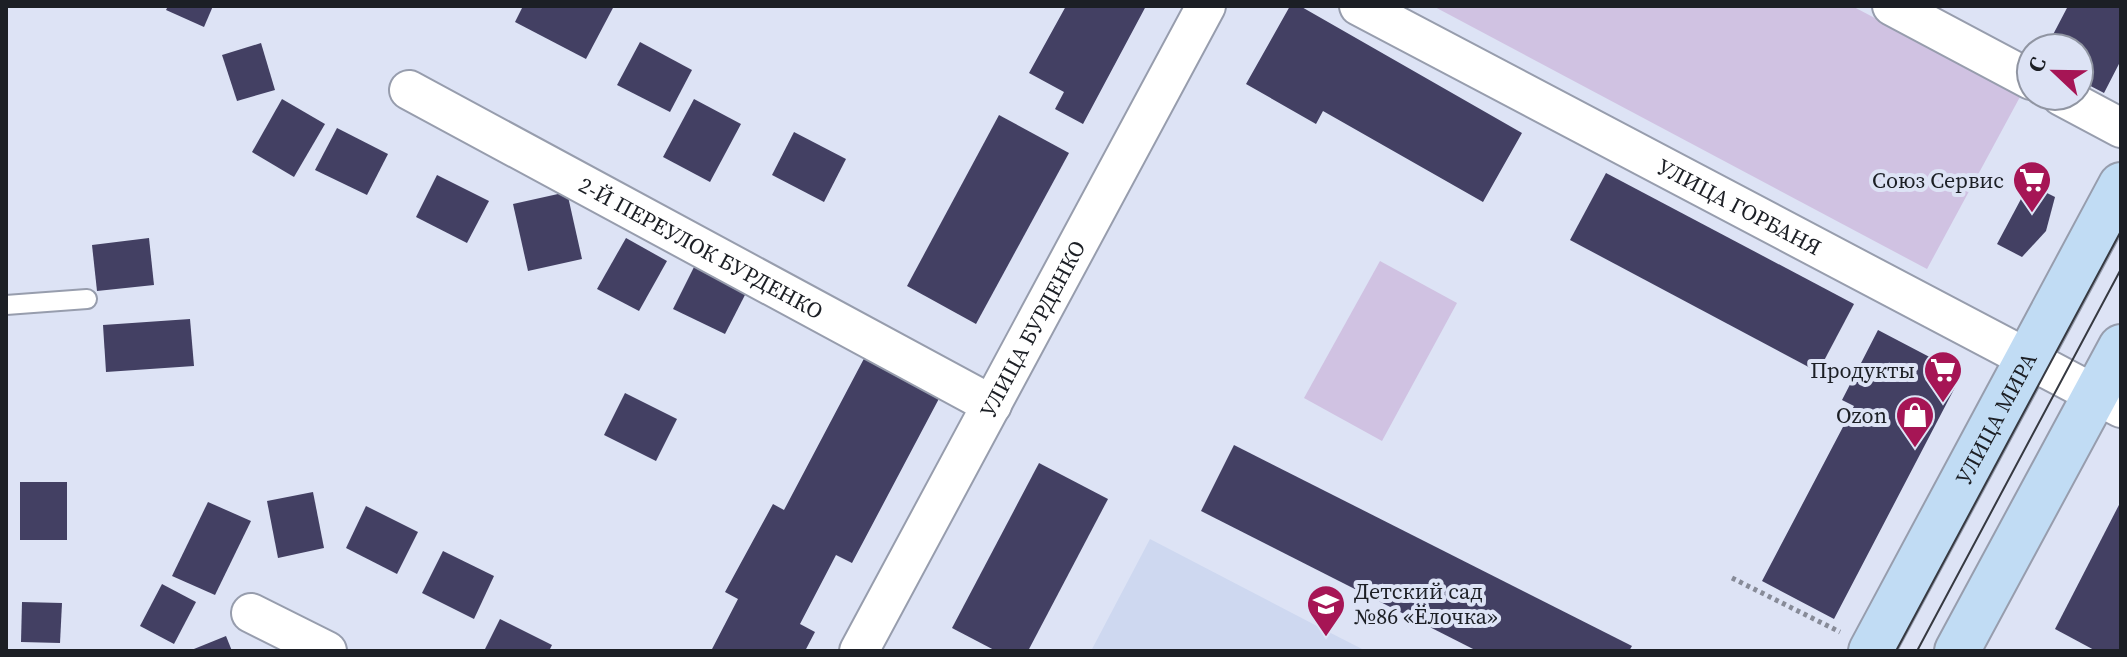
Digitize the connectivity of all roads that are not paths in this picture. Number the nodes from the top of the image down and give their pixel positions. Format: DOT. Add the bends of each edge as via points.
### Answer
graph roads {
  1 [pos="1206,6"];
  2 [pos="1359,6"];
  3 [pos="1892,6"];
  4 [pos="2015,71"];
  5 [pos="409,90"];
  6 [pos="2091,112"];
  7 [pos="2121,128"];
  8 [pos="2121,185"];
  9 [pos="87,299"];
  10 [pos="6,305"];
  11 [pos="2121,347"];
  12 [pos="2027,360"];
  13 [pos="2108,401"];
  14 [pos="992,405"];
  15 [pos="251,613"];
  16 [pos="1861,644"];
  17 [pos="327,651"];
  18 [pos="859,651"];
  19 [pos="1957,651"];
  1 -- 14 [label="street, УЛИЦА БУРДЕНКО"];
  2 -- 12 [label="street, УЛИЦА ГОРБАНЯ"];
  3 -- 4 [label="street"];
  5 -- 14 [label="street, 2-Й ПЕРЕУЛОК БУРДЕНКО"];
  6 -- 7 [label="street"];
  8 -- 12 [label="street, УЛИЦА МИРА"];
  9 -- 10 [label="lane"];
  11 -- 13 [label="street"];
  12 -- 13 [label="street, УЛИЦА ГОРБАНЯ"];
  12 -- 16 [label="street, УЛИЦА МИРА"];
  13 -- 19 [label="street"];
  14 -- 18 [label="street, УЛИЦА БУРДЕНКО"];
  15 -- 17 [label="street"];
}
